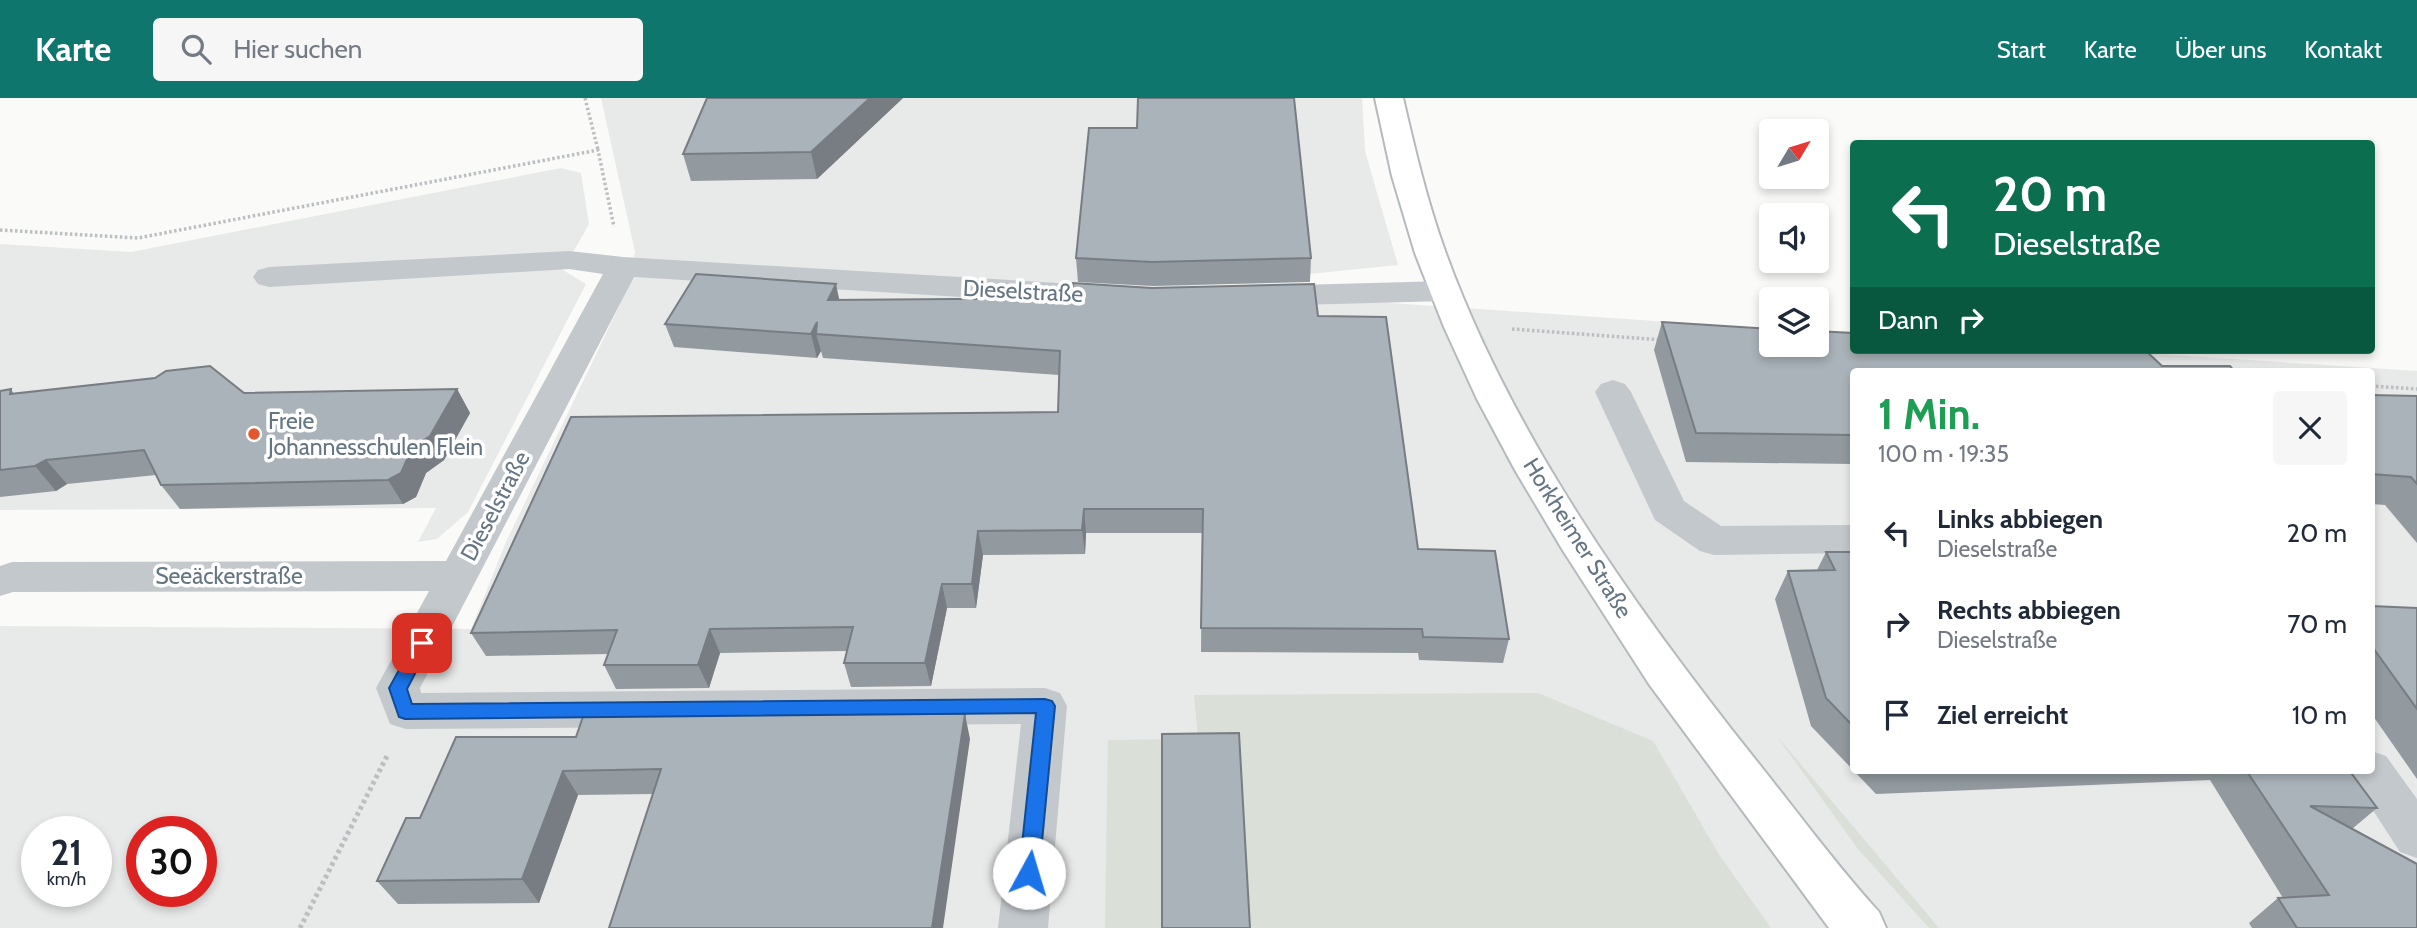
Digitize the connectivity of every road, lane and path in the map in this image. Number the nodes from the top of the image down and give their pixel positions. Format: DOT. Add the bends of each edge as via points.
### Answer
graph roads {
  1 [pos="585,98"];
  2 [pos="1389,98"];
  3 [pos="598,150"];
  4 [pos="0,230"];
  5 [pos="623,267"];
  6 [pos="269,277"];
  7 [pos="1237,297"];
  8 [pos="1153,299"];
  9 [pos="1452,308"];
  10 [pos="1664,340"];
  11 [pos="2375,386"];
  12 [pos="2417,389"];
  13 [pos="1613,392"];
  14 [pos="1850,539"];
  15 [pos="458,576"];
  16 [pos="0,580"];
  17 [pos="405,711"];
  18 [pos="2373,774"];
  19 [pos="2417,837"];
  20 [pos="300,928"];
  21 [pos="1023,928"];
  22 [pos="1861,928"];
  1 -- 3 [label="path"];
  2 -- 9 [label="main road, Horkheimer Straße" via="1423,236"];
  3 -- 4 [label="path" via="138,238"];
  3 -- 5 [label="path"];
  5 -- 6 [label="street" via="569,260"];
  5 -- 8 [label="street, Dieselstraße"];
  5 -- 15 [label="street, Dieselstraße"];
  7 -- 9 [label="street"];
  9 -- 10 [label="path"];
  9 -- 22 [label="main road, Horkheimer Straße" via="1522,447 1602,581 1710,738"];
  11 -- 12 [label="path"];
  13 -- 14 [label="street" via="1669,510 1714,541"];
  15 -- 16 [label="street, Seeäckerstraße"];
  15 -- 17 [label="street, Dieselstraße" via="398,688"];
  17 -- 20 [label="path" via="386,760"];
  17 -- 21 [label="street" via="1045,706"];
  18 -- 19 [label="street"];
}
